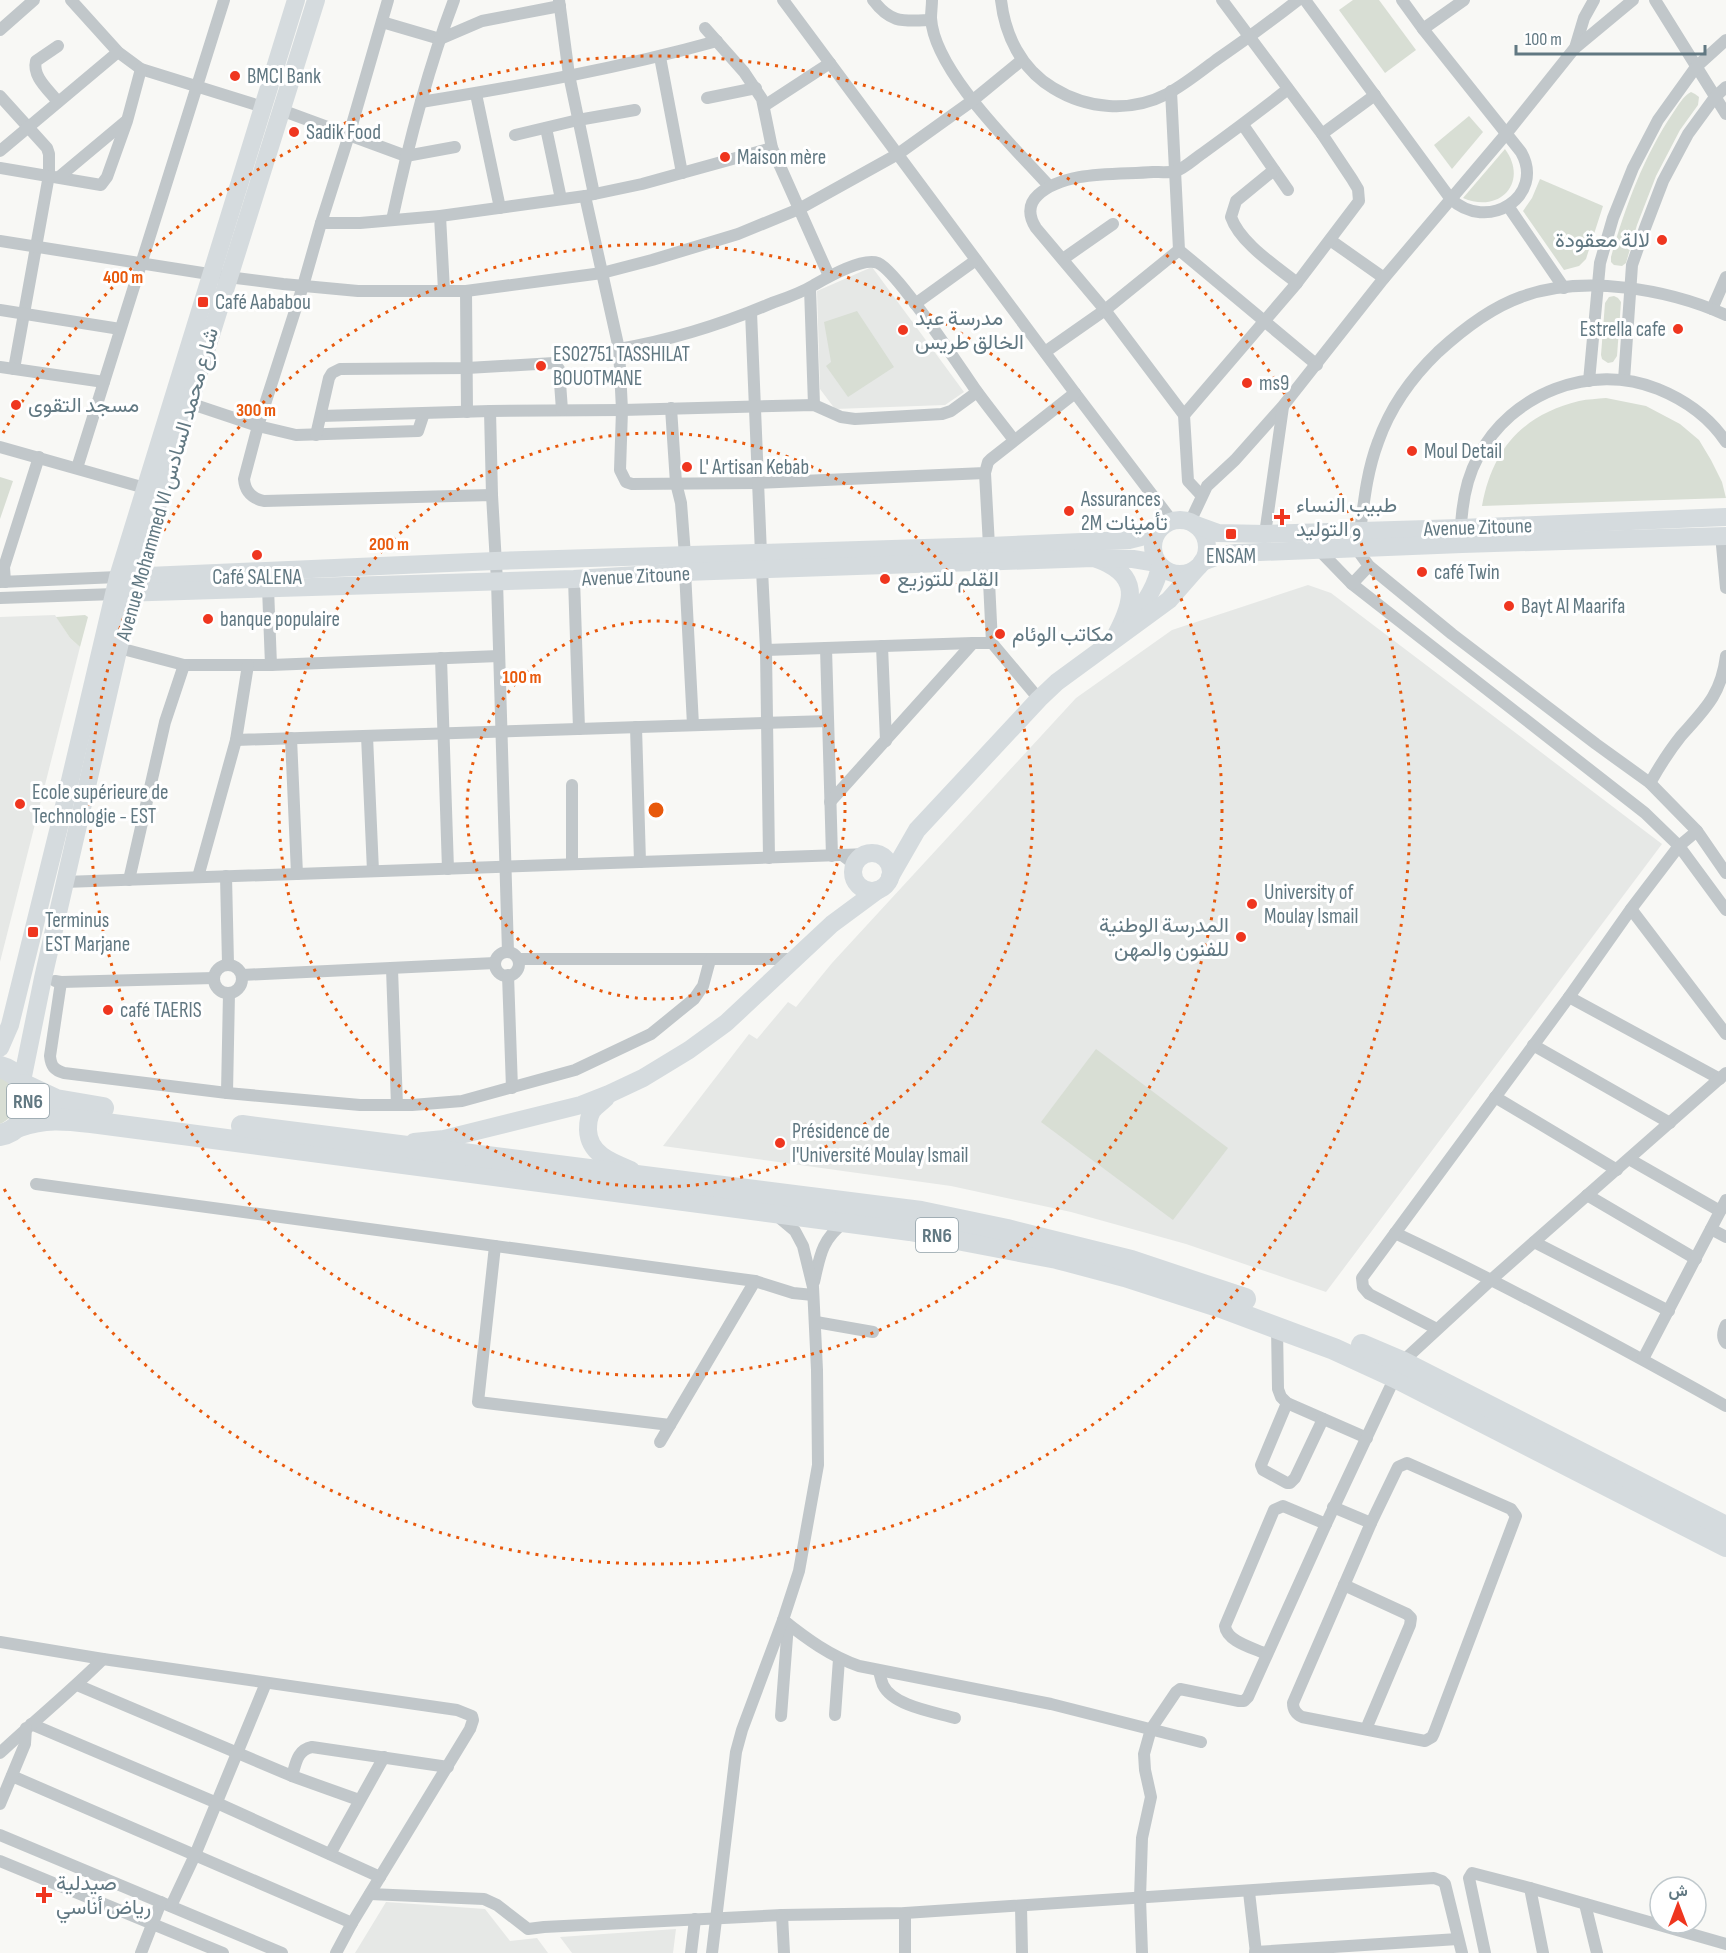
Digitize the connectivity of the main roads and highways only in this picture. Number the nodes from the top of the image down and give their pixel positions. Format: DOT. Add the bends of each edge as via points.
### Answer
graph roads {
  1 [pos="296,0"];
  2 [pos="316,0"];
  3 [pos="220,276"];
  4 [pos="1726,517"];
  5 [pos="1179,524"];
  6 [pos="1723,535"];
  7 [pos="1358,540"];
  8 [pos="988,554"];
  9 [pos="1093,558"];
  10 [pos="685,564"];
  11 [pos="1159,565"];
  12 [pos="1200,565"];
  13 [pos="125,585"];
  14 [pos="1119,635"];
  15 [pos="917,831"];
  16 [pos="872,854"];
  17 [pos="853,872"];
  18 [pos="890,877"];
  19 [pos="878,890"];
  20 [pos="832,924"];
  21 [pos="0,1048"];
  22 [pos="0,1067"];
  23 [pos="23,1083"];
  24 [pos="609,1094"];
  25 [pos="6,1133"];
  26 [pos="385,1144"];
  27 [pos="651,1177"];
  28 [pos="1399,1369"];
  29 [pos="1726,1527"];
  30 [pos="1726,1546"];
  1 -- 3 [label="main road, Avenue Mohammed VI شارع محمد السادس" via="263,107"];
  2 -- 3 [label="main road, Avenue Mohammed VI شارع محمد السادس" via="281,110"];
  3 -- 13 [label="main road, Avenue Mohammed VI شارع محمد السادس" via="189,403"];
  3 -- 13 [label="main road, Avenue Mohammed VI شارع محمد السادس" via="145,488"];
  4 -- 7 [label="main road, Avenue Zitoune" via="1461,528"];
  5 -- 7 [label="main road, Avenue Zitoune" via="1218,533"];
  5 -- 8 [label="main road, Avenue Zitoune" via="1129,540"];
  5 -- 11 [label="main road" via="1152,546"];
  5 -- 12 [label="main road" via="1206,538 1206,555"];
  6 -- 7 [label="main road, Avenue Zitoune"];
  7 -- 12 [label="main road, Avenue Zitoune" via="1319,550 1221,555"];
  8 -- 9 [label="main road, Avenue Zitoune"];
  8 -- 10 [label="main road, Avenue Zitoune"];
  9 -- 11 [label="main road, Avenue Zitoune" via="1133,559"];
  9 -- 14 [label="main road" via="1116,568 1128,582 1131,598"];
  10 -- 13 [label="main road, Avenue Zitoune" via="495,561"];
  10 -- 13 [label="main road, Avenue Zitoune" via="574,579 268,588"];
  11 -- 12 [label="main road" via="1182,574"];
  11 -- 14 [label="main road" via="1154,589"];
  12 -- 14 [label="main road" via="1169,600"];
  13 -- 21 [label="main road, Avenue Mohammed VI شارع محمد السادس"];
  13 -- 23 [label="main road, Avenue Mohammed VI شارع محمد السادس" via="119,648 42,978"];
  14 -- 15 [label="main road" via="1039,699"];
  15 -- 16 [label="main road"];
  15 -- 18 [label="main road"];
  16 -- 17 [label="main road" via="857,861"];
  16 -- 18 [label="main road" via="886,859"];
  17 -- 19 [label="main road" via="861,888"];
  17 -- 20 [label="main road"];
  18 -- 19 [label="main road"];
  19 -- 20 [label="main road"];
  20 -- 24 [label="main road" via="726,1023 643,1078"];
  22 -- 23 [label="highway, RN6"];
  23 -- 25 [label="highway, RN6" via="28,1106 25,1116"];
  23 -- 26 [label="highway, RN6" via="73,1104"];
  24 -- 26 [label="main road" via="581,1105 444,1139"];
  24 -- 27 [label="main road" via="592,1112 588,1124 592,1146 613,1163"];
  25 -- 28 [label="highway, RN6" via="36,1120 91,1122 910,1230 1057,1258 1125,1276"];
  26 -- 27 [label="highway, RN6"];
  27 -- 28 [label="highway, RN6" via="921,1212 1051,1240 1131,1261 1280,1311"];
  28 -- 29 [label="highway, RN6"];
  28 -- 30 [label="highway, RN6"];
}
